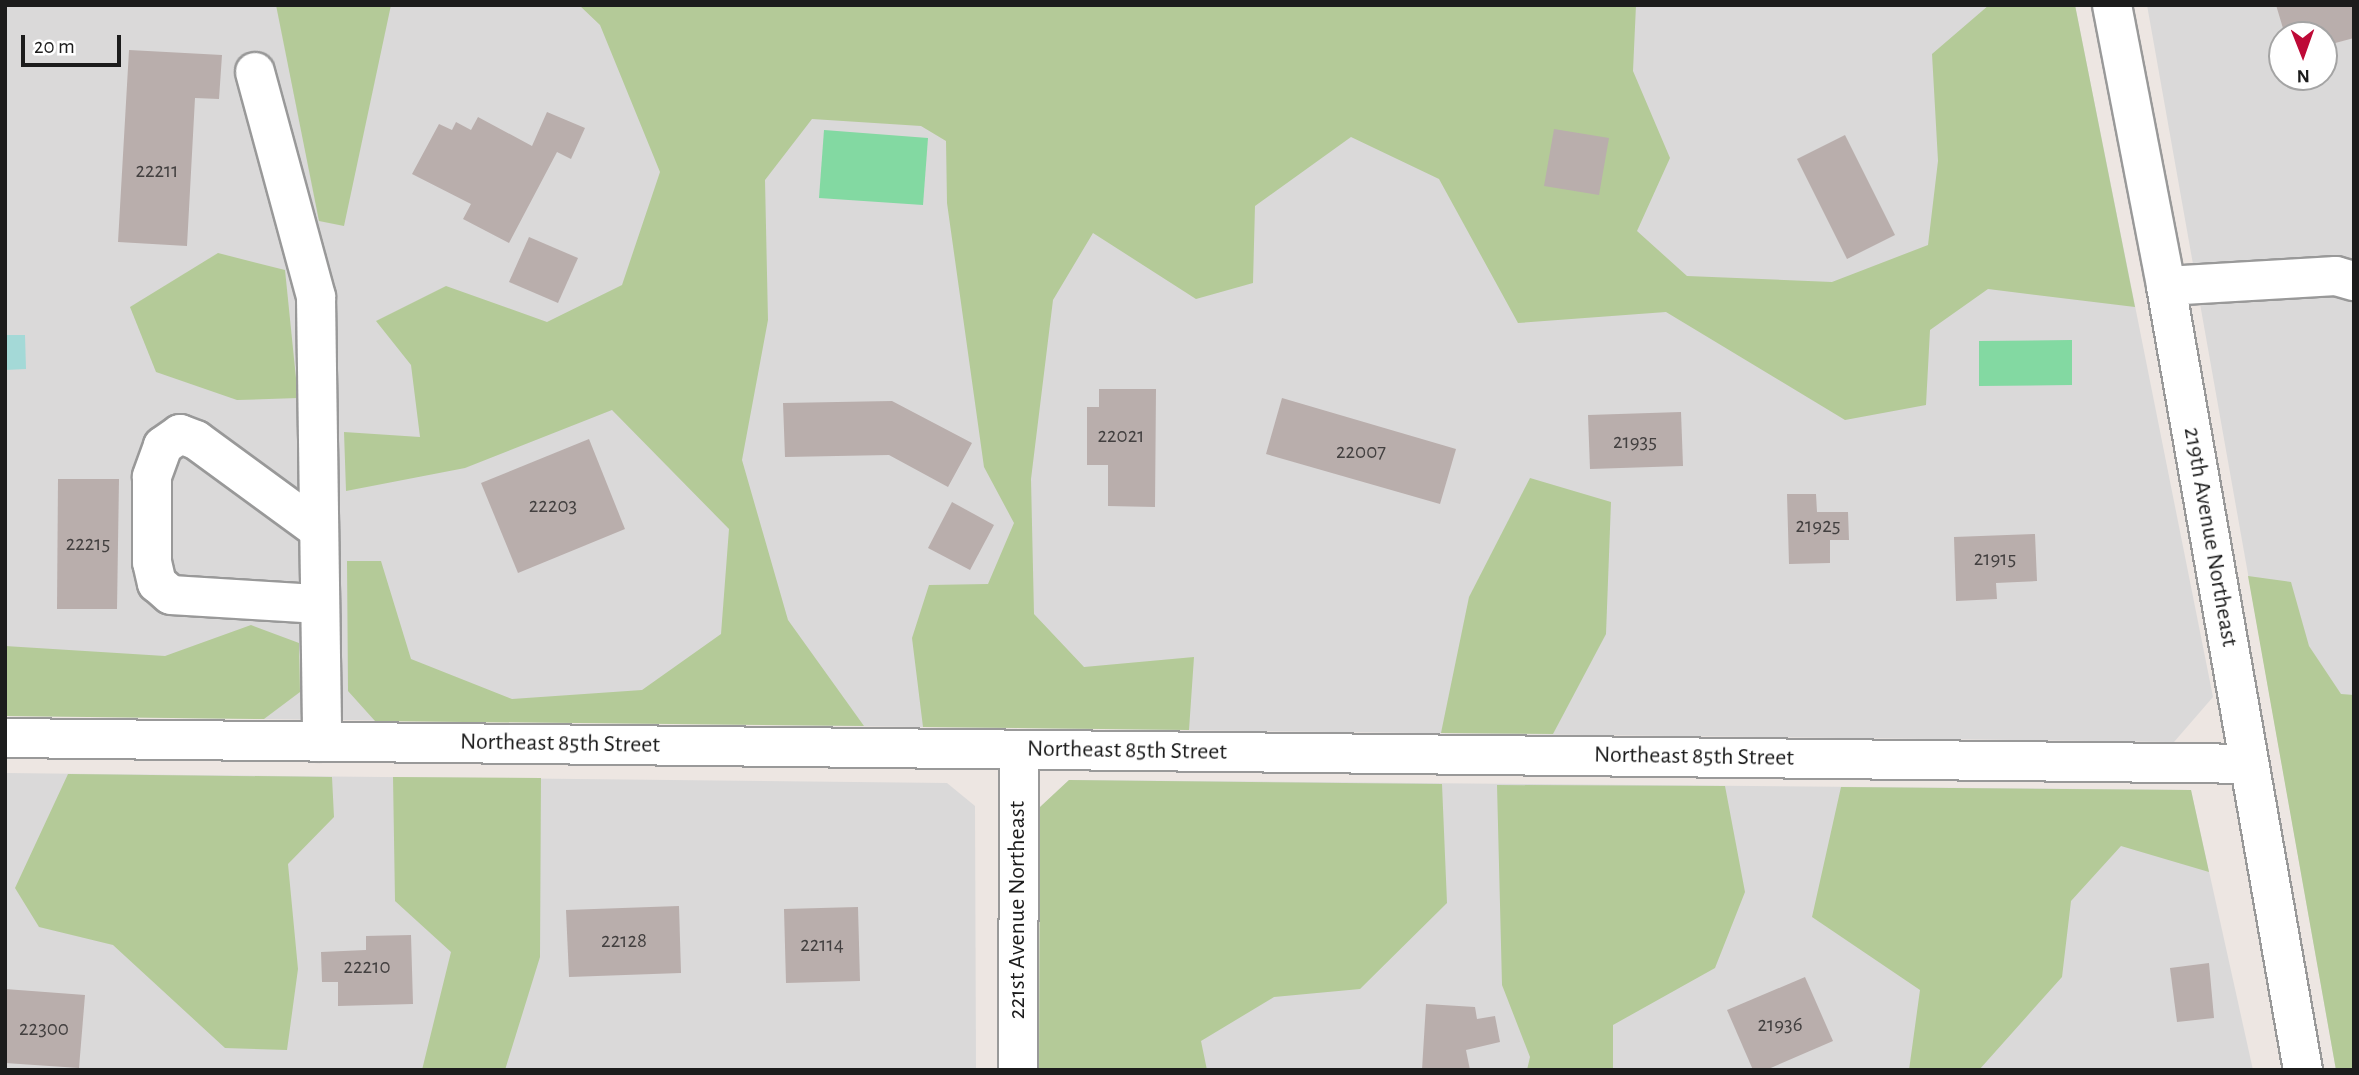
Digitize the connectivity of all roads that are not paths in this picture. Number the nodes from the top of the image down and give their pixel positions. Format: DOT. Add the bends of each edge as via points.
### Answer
graph roads {
  1 [pos="2112,5"];
  2 [pos="255,72"];
  3 [pos="2354,281"];
  4 [pos="2166,286"];
  5 [pos="319,530"];
  6 [pos="320,604"];
  7 [pos="5,738"];
  8 [pos="322,742"];
  9 [pos="1019,750"];
  10 [pos="2249,764"];
  11 [pos="1018,1070"];
  12 [pos="2303,1070"];
  1 -- 4 [label="street, 219th Avenue Northeast"];
  2 -- 5 [label="street" via="316,297"];
  3 -- 4 [label="street" via="2336,276"];
  4 -- 10 [label="street, 219th Avenue Northeast"];
  5 -- 6 [label="street"];
  5 -- 6 [label="street" via="197,439 180,434 163,446 152,478 152,562 157,583 171,596"];
  6 -- 8 [label="street"];
  7 -- 8 [label="street, Northeast 85th Street"];
  8 -- 9 [label="street, Northeast 85th Street"];
  9 -- 10 [label="street, Northeast 85th Street"];
  9 -- 11 [label="street, 221st Avenue Northeast"];
  10 -- 12 [label="street, 219th Avenue Northeast"];
}
